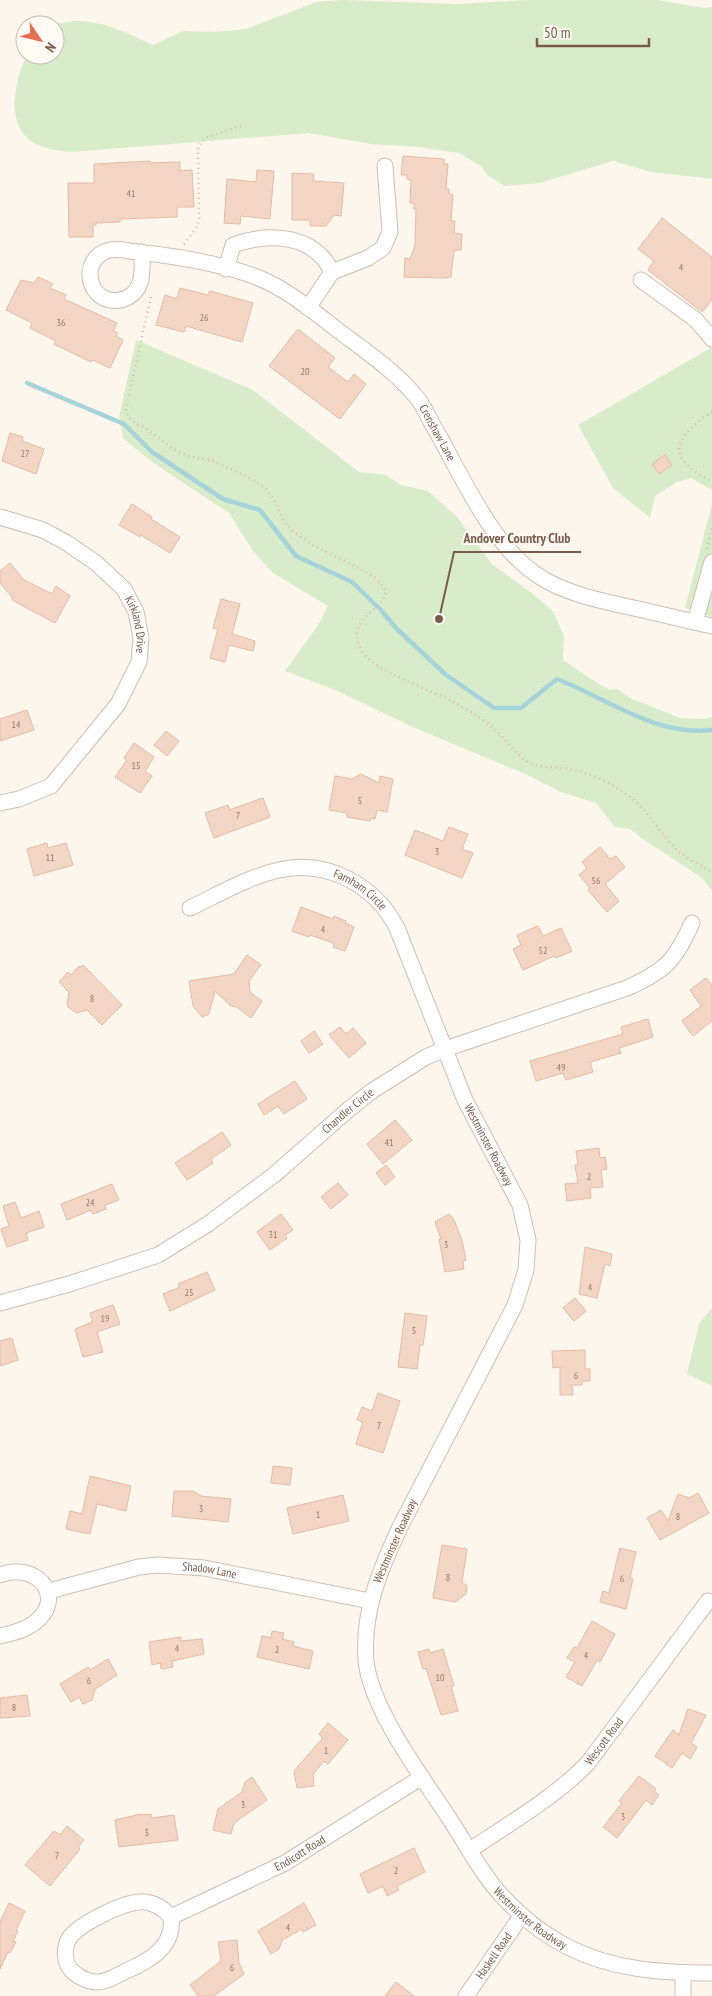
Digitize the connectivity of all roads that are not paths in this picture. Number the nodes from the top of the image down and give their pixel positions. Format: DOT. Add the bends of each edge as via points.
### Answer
graph roads {
  1 [pos="385,166"];
  2 [pos="142,252"];
  3 [pos="226,269"];
  4 [pos="332,272"];
  5 [pos="641,280"];
  6 [pos="308,308"];
  7 [pos="712,339"];
  8 [pos="0,517"];
  9 [pos="712,562"];
  10 [pos="696,622"];
  11 [pos="712,626"];
  12 [pos="0,803"];
  13 [pos="190,908"];
  14 [pos="692,923"];
  15 [pos="445,1049"];
  16 [pos="0,1303"];
  17 [pos="0,1575"];
  18 [pos="49,1591"];
  19 [pos="370,1601"];
  20 [pos="708,1601"];
  21 [pos="0,1636"];
  22 [pos="422,1777"];
  23 [pos="470,1850"];
  24 [pos="522,1914"];
  25 [pos="171,1917"];
  26 [pos="683,1973"];
  27 [pos="712,1974"];
  28 [pos="466,1996"];
  29 [pos="683,1996"];
  1 -- 4 [label="street" via="390,232 383,248 368,258"];
  2 -- 3 [label="street, Crenshaw Lane"];
  3 -- 4 [label="street" via="234,246 247,240 274,236 311,248"];
  3 -- 6 [label="street, Crenshaw Lane" via="258,277"];
  4 -- 6 [label="street"];
  5 -- 7 [label="street" via="696,320"];
  6 -- 10 [label="street, Crenshaw Lane" via="404,383 419,401 498,538 542,579 575,595"];
  8 -- 12 [label="street, Kirkland Drive" via="43,530 96,563 124,589 136,612 141,638 139,662 118,704 51,786"];
  9 -- 10 [label="street"];
  10 -- 11 [label="street, Crenshaw Lane"];
  13 -- 15 [label="street, Farnham Circle" via="259,876 284,869 320,869 354,881 377,899 394,922"];
  14 -- 15 [label="street, Chandler Circle" via="675,956 653,976 627,988"];
  15 -- 16 [label="street, Chandler Circle" via="426,1057 372,1091 274,1175 208,1224 158,1255"];
  15 -- 19 [label="street, Westminster Roadway" via="465,1100 520,1205 528,1240 526,1270 515,1304 400,1527"];
  17 -- 18 [label="street" via="26,1573 39,1579"];
  18 -- 19 [label="street, Shadow Lane" via="139,1567 180,1566"];
  18 -- 21 [label="street" via="47,1606 39,1619"];
  19 -- 22 [label="street, Westminster Roadway" via="365,1644 371,1682 383,1713"];
  20 -- 23 [label="street, Wescott Road" via="588,1763 542,1801"];
  22 -- 23 [label="street, Westminster Roadway"];
  22 -- 25 [label="street, Endicott Road" via="285,1863"];
  23 -- 24 [label="street, Westminster Roadway" via="493,1885"];
  24 -- 26 [label="street, Westminster Roadway" via="555,1940 600,1960 634,1968"];
  24 -- 28 [label="street, Haskell Road"];
  25 -- 25 [label="street" via="169,1937 160,1951 122,1974 92,1981 75,1974 67,1964 65,1951 70,1938 93,1920 119,1908 146,1902 160,1907"];
  26 -- 27 [label="street, Westminster Roadway"];
  26 -- 29 [label="street"];
}
